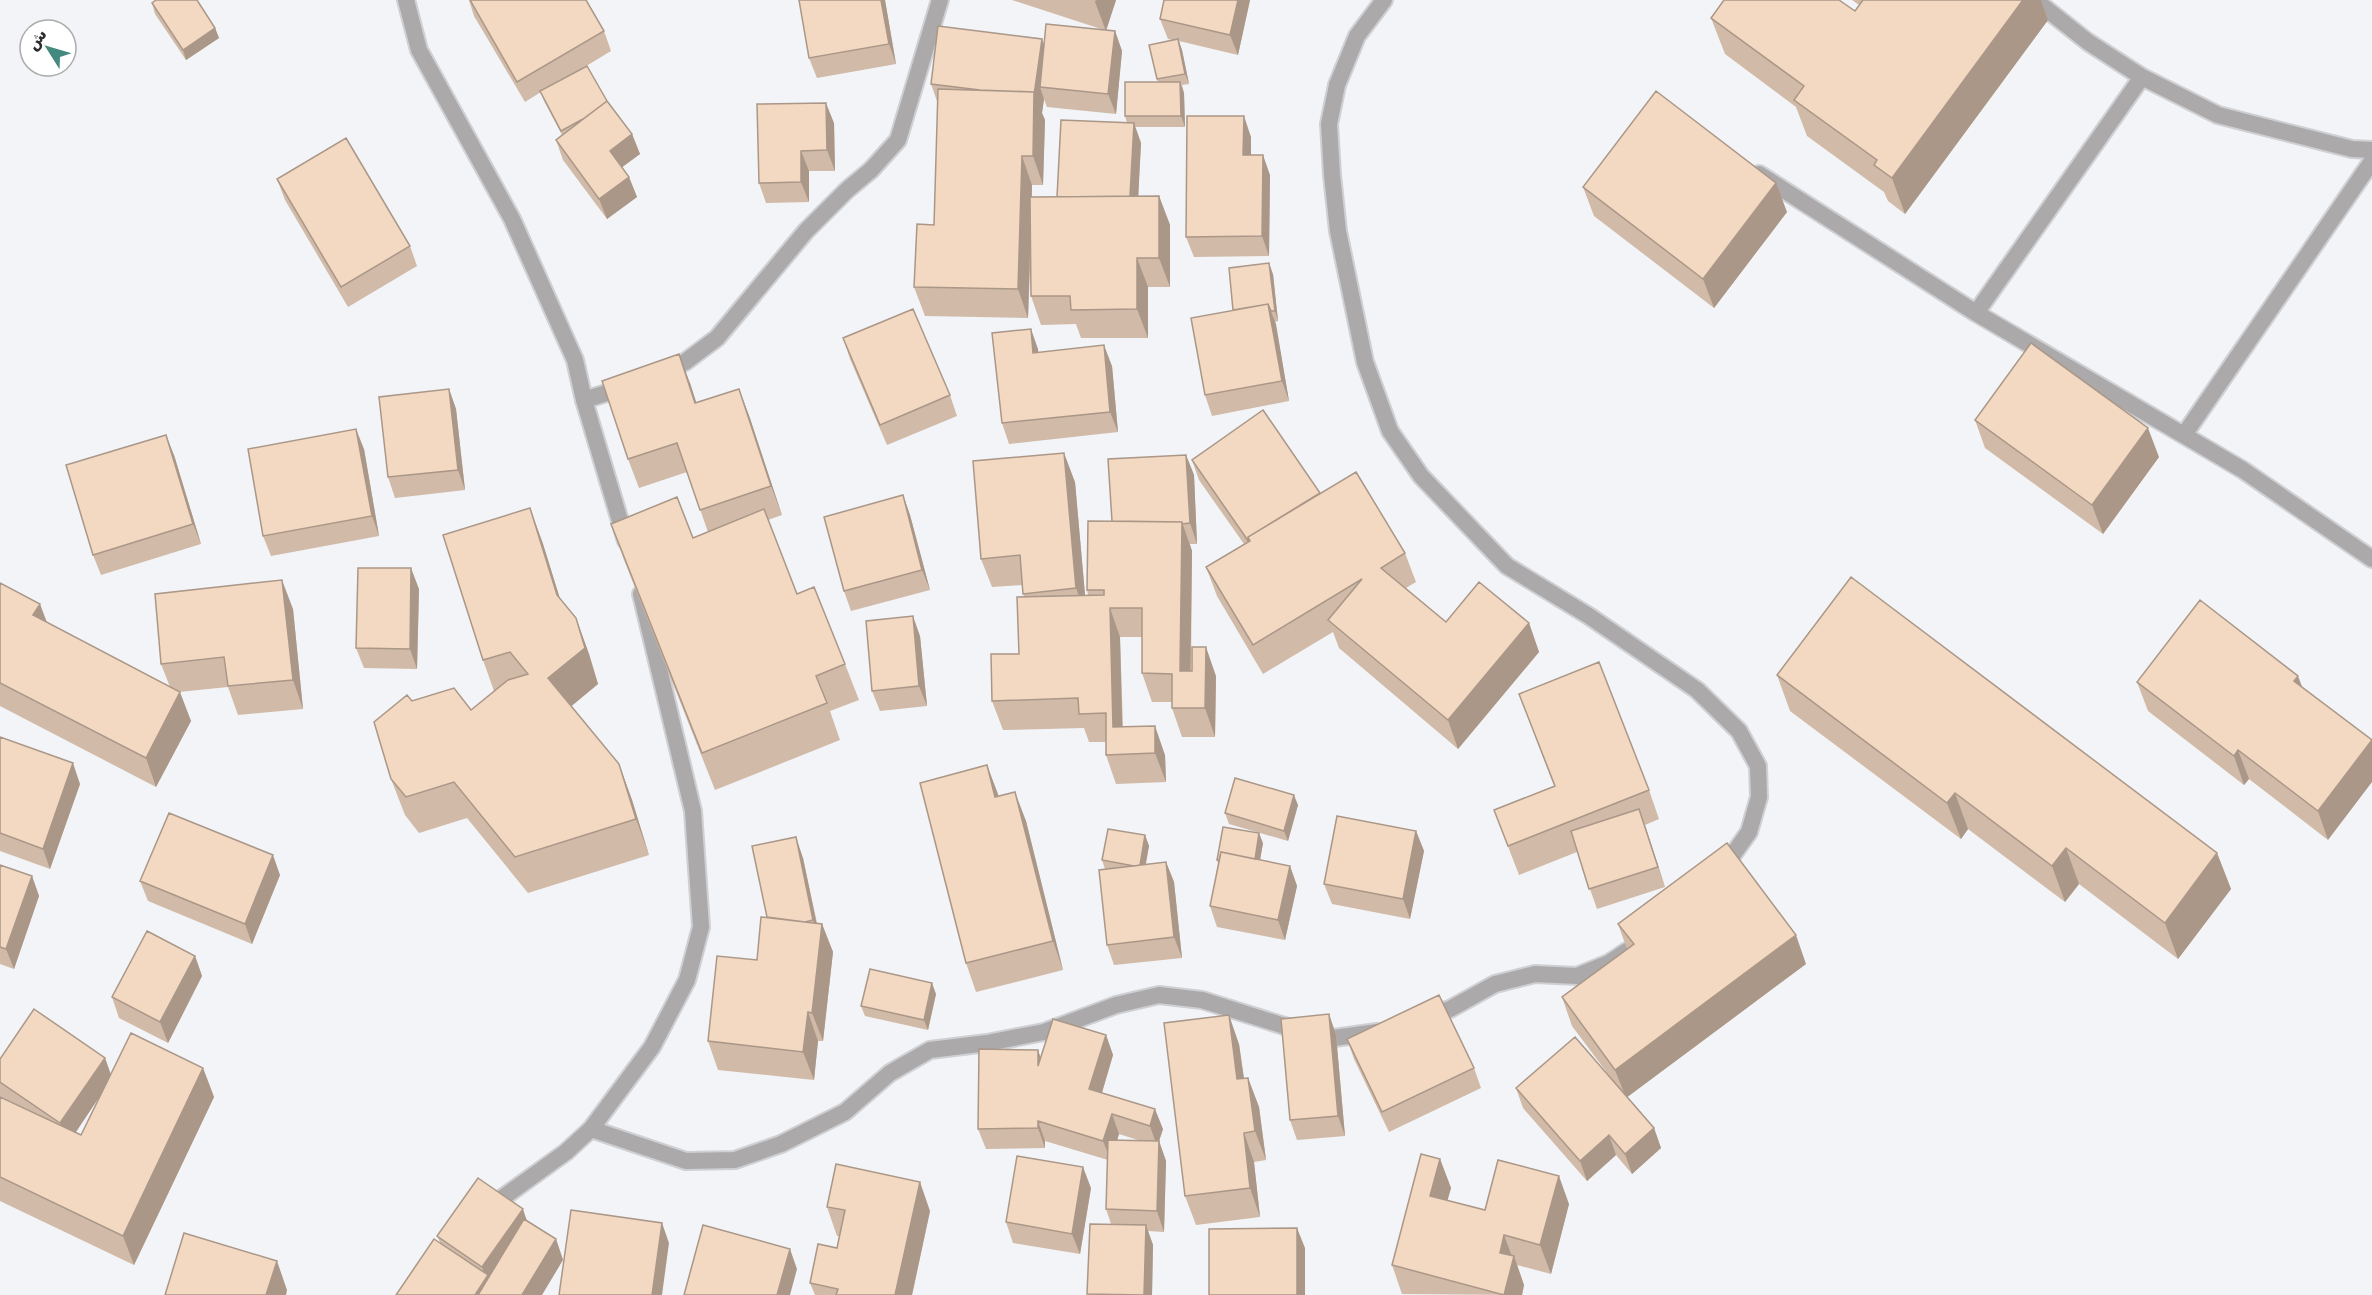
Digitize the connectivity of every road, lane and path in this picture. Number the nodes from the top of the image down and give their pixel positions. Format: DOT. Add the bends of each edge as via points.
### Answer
graph roads {
  1 [pos="406,0"];
  2 [pos="940,0"];
  3 [pos="1384,0"];
  4 [pos="2035,0"];
  5 [pos="2142,76"];
  6 [pos="2372,150"];
  7 [pos="2372,161"];
  8 [pos="1749,167"];
  9 [pos="1976,313"];
  10 [pos="584,400"];
  11 [pos="2184,435"];
  12 [pos="631,558"];
  13 [pos="2372,560"];
  14 [pos="637,580"];
  15 [pos="1709,882"];
  16 [pos="1636,944"];
  17 [pos="1409,1023"];
  18 [pos="1388,1030"];
  19 [pos="591,1129"];
  20 [pos="478,1216"];
  1 -- 10 [label="street" via="419,50 512,219 575,360"];
  2 -- 10 [label="street" via="898,140 885,155 806,231 717,338 685,362 646,380"];
  3 -- 15 [label="street" via="1357,36 1337,85 1329,124 1338,231 1365,362 1390,431 1421,476 1507,566 1696,690 1739,731 1758,766 1759,797 1749,832 1725,868"];
  4 -- 5 [label="street" via="2088,42"];
  5 -- 6 [label="street" via="2218,115 2352,149"];
  5 -- 9 [label="street"];
  7 -- 11 [label="street"];
  8 -- 9 [label="street"];
  9 -- 11 [label="street"];
  10 -- 12 [label="street"];
  11 -- 13 [label="street" via="2243,470"];
  14 -- 19 [label="street" via="693,811 701,927 687,980 652,1047"];
  16 -- 17 [label="street" via="1609,963 1577,976 1535,974 1495,984 1450,1009"];
  18 -- 19 [label="street" via="1334,1038 1202,1000 1159,995 1116,1005 1044,1032 930,1050 890,1073 845,1112 781,1144 735,1160 686,1161"];
  19 -- 20 [label="street"];
}
